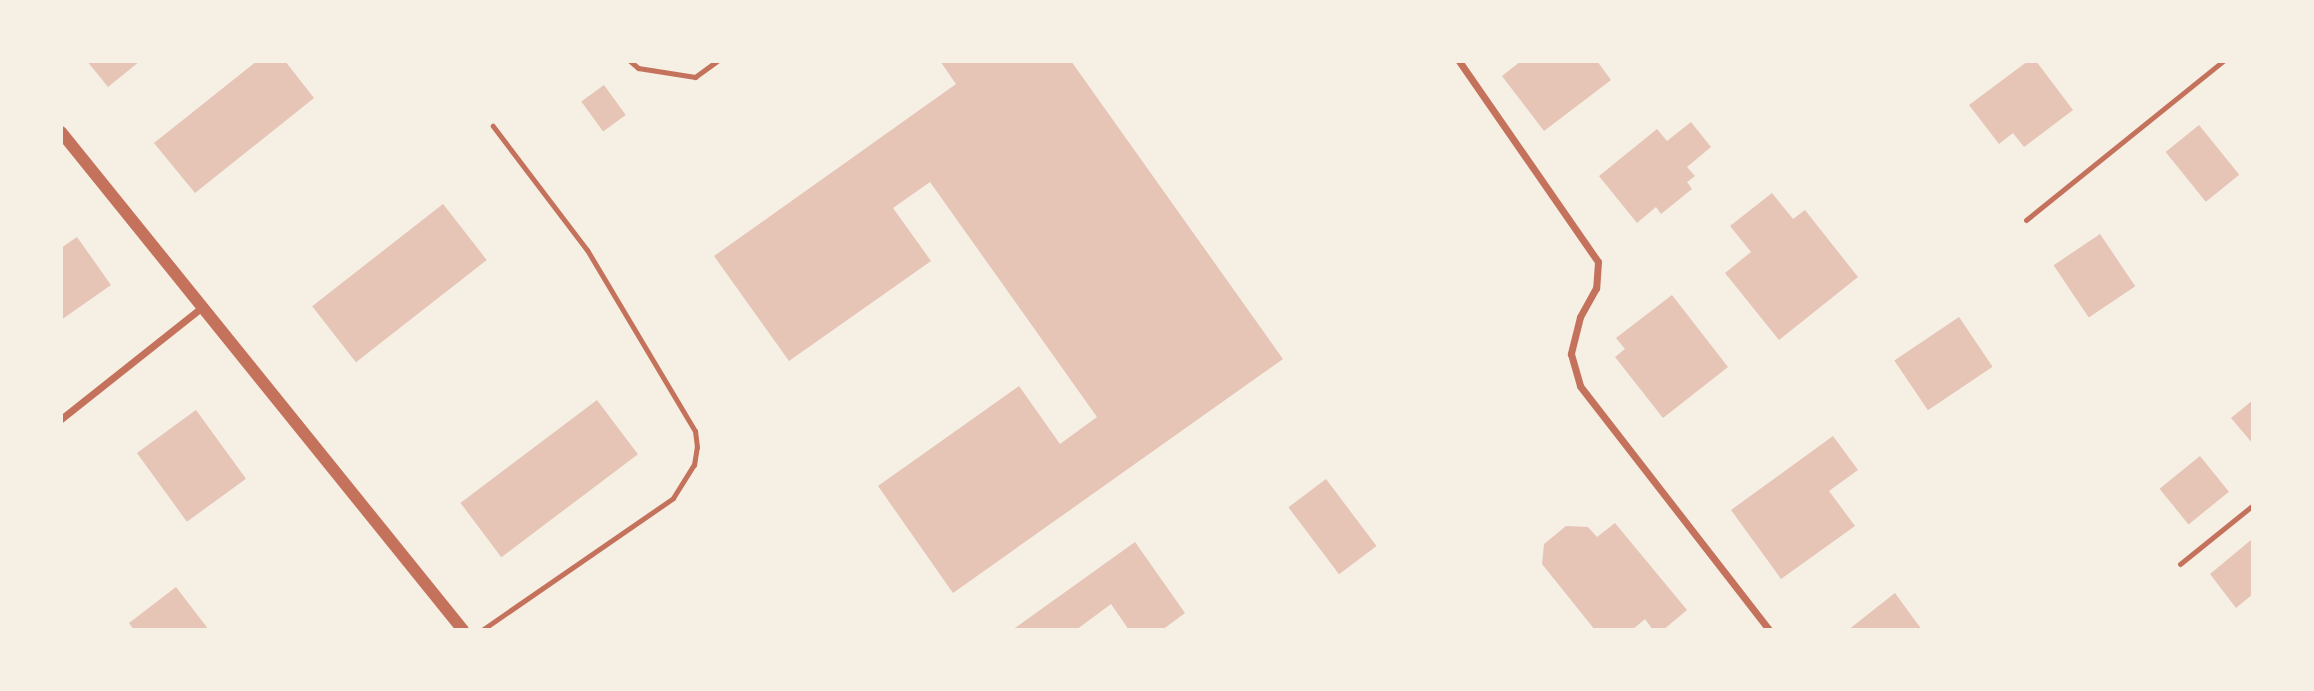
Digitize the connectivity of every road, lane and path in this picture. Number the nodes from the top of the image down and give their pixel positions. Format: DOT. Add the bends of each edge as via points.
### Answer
graph roads {
  1 [pos="630,61"];
  2 [pos="717,61"];
  3 [pos="1459,61"];
  4 [pos="2223,61"];
  5 [pos="493,126"];
  6 [pos="61,132"];
  7 [pos="2026,220"];
  8 [pos="201,308"];
  9 [pos="61,419"];
  10 [pos="2253,505"];
  11 [pos="2180,564"];
  12 [pos="463,630"];
  13 [pos="482,630"];
  14 [pos="1769,630"];
  1 -- 2 [label="lane" via="638,68 695,77"];
  3 -- 14 [label="street" via="1598,262 1597,288 1580,317 1570,354 1580,386"];
  4 -- 7 [label="lane"];
  5 -- 13 [label="lane" via="587,250 695,431 697,447 694,465 673,498"];
  6 -- 8 [label="street"];
  8 -- 9 [label="street"];
  8 -- 12 [label="street"];
  10 -- 11 [label="lane"];
}
